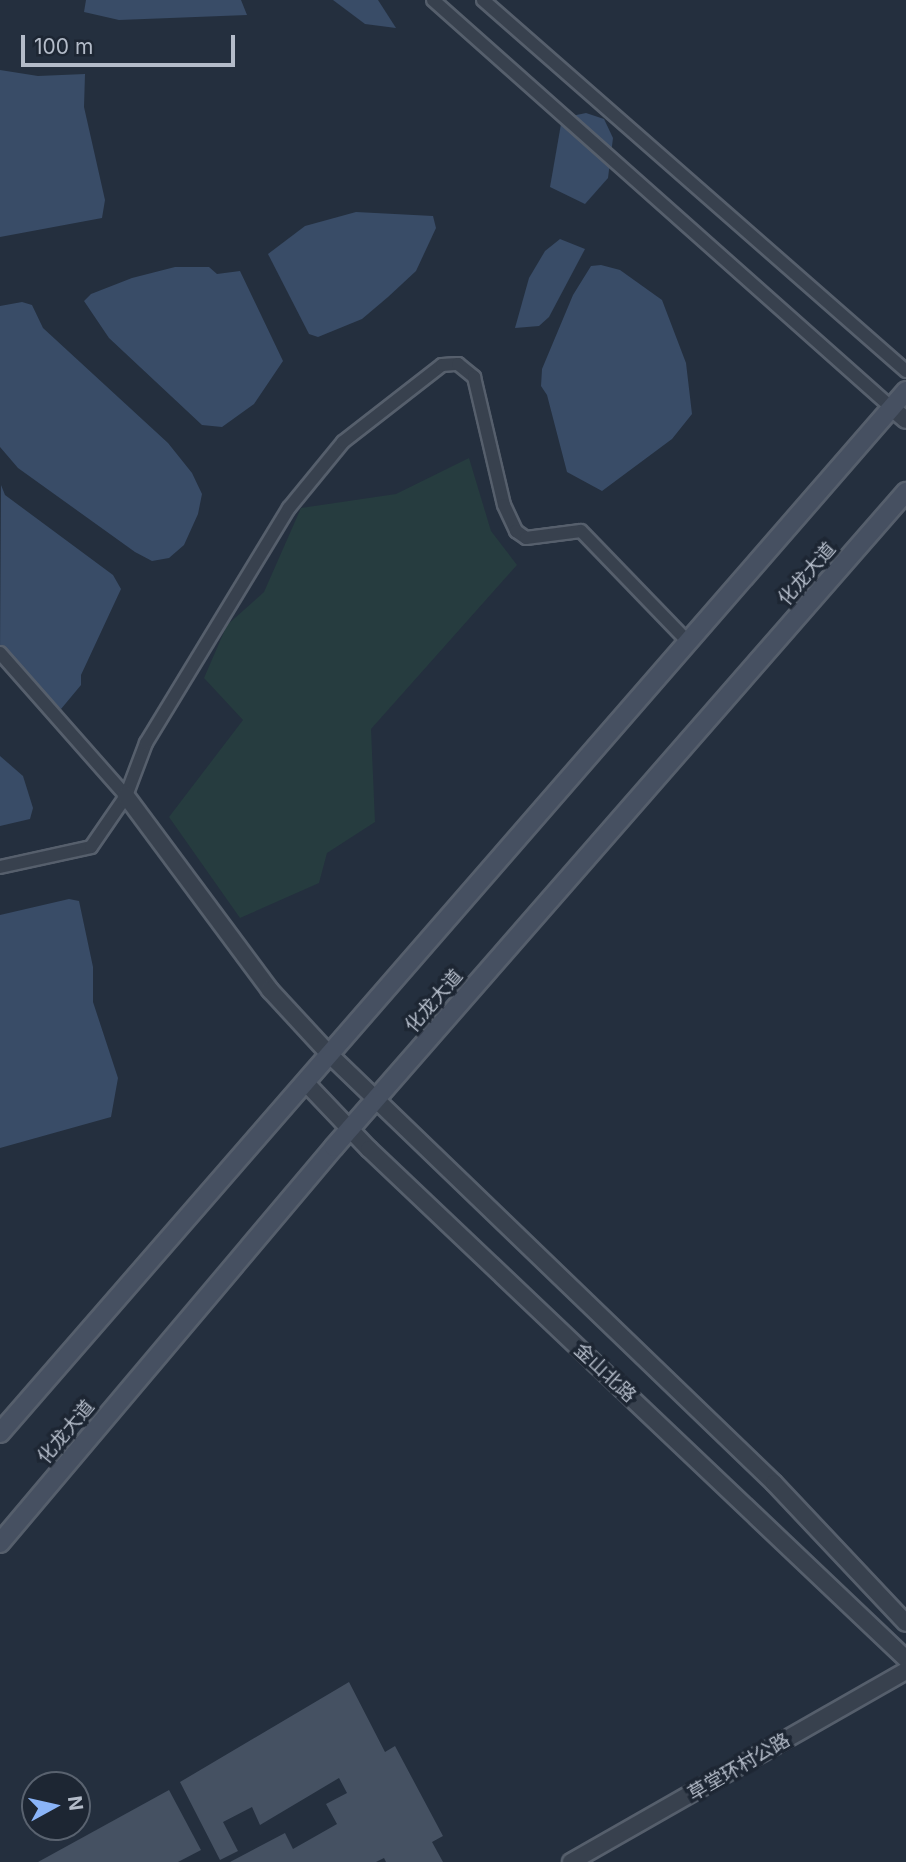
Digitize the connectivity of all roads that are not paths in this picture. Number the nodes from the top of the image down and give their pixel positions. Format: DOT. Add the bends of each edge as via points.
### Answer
graph roads {
  1 [pos="433,0"];
  2 [pos="483,0"];
  3 [pos="906,371"];
  4 [pos="906,391"];
  5 [pos="892,408"];
  6 [pos="906,420"];
  7 [pos="906,492"];
  8 [pos="689,643"];
  9 [pos="0,653"];
  10 [pos="125,796"];
  11 [pos="0,867"];
  12 [pos="331,1056"];
  13 [pos="307,1084"];
  14 [pos="376,1100"];
  15 [pos="350,1130"];
  16 [pos="0,1433"];
  17 [pos="0,1543"];
  18 [pos="906,1623"];
  19 [pos="906,1659"];
  20 [pos="906,1671"];
  21 [pos="571,1862"];
  1 -- 5 [label="street"];
  2 -- 3 [label="street"];
  4 -- 5 [label="main road"];
  5 -- 6 [label="street"];
  5 -- 8 [label="main road"];
  7 -- 14 [label="main road, 化龙大道"];
  8 -- 10 [label="street" via="581,531 526,538 516,531 504,505 474,377 458,364 442,365 343,442 289,508 146,743"];
  8 -- 12 [label="main road"];
  9 -- 10 [label="street"];
  10 -- 11 [label="street" via="91,847"];
  10 -- 12 [label="street, 金山北路" via="270,990"];
  12 -- 13 [label="main road"];
  12 -- 14 [label="street, 金山北路"];
  13 -- 15 [label="street, 金山北路"];
  13 -- 16 [label="main road"];
  14 -- 15 [label="main road, 化龙大道"];
  14 -- 18 [label="street, 金山北路" via="774,1483"];
  15 -- 17 [label="main road, 化龙大道"];
  15 -- 19 [label="street, 金山北路"];
  20 -- 21 [label="street, 草堂环村公路"];
}
